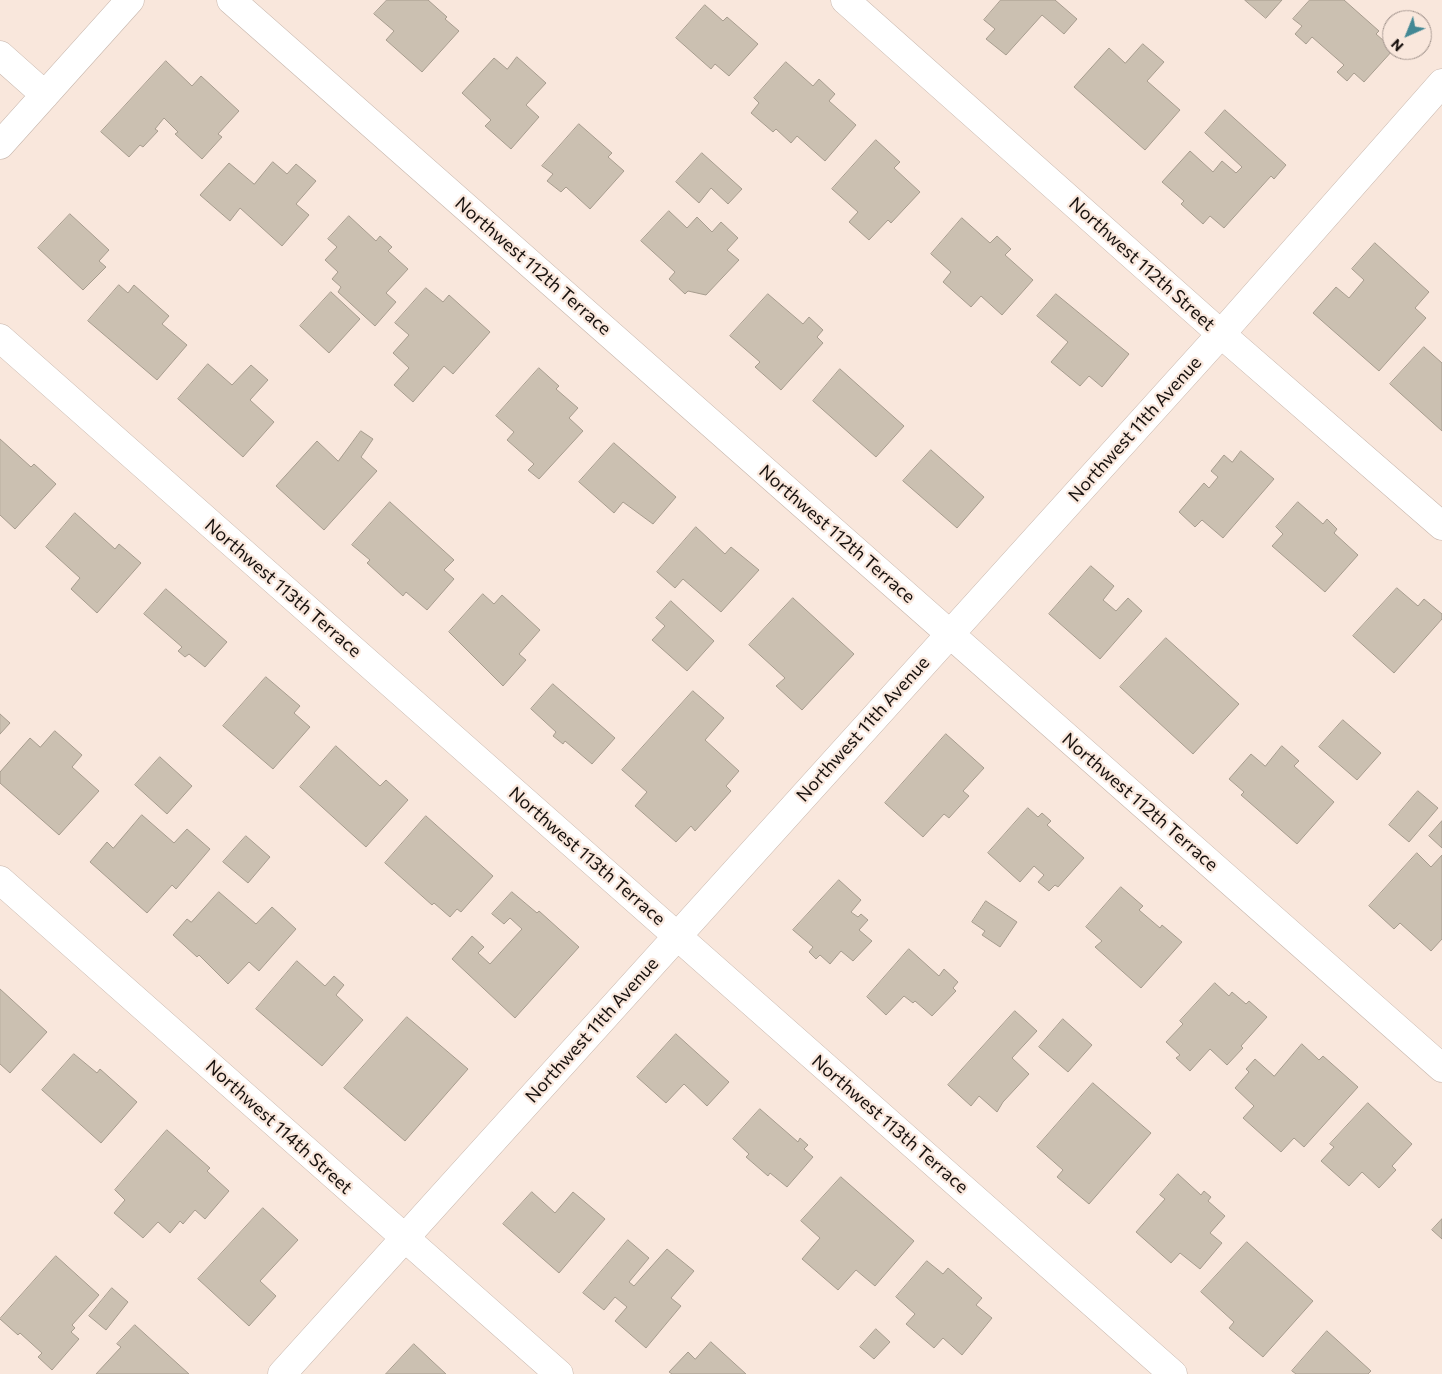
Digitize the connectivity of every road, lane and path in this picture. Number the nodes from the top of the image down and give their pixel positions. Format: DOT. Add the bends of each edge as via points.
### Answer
graph roads {
  1 [pos="130,0"];
  2 [pos="231,0"];
  3 [pos="845,0"];
  4 [pos="0,55"];
  5 [pos="1442,83"];
  6 [pos="45,95"];
  7 [pos="0,145"];
  8 [pos="1221,334"];
  9 [pos="0,338"];
  10 [pos="1442,526"];
  11 [pos="950,633"];
  12 [pos="0,880"];
  13 [pos="677,936"];
  14 [pos="1442,1068"];
  15 [pos="404,1238"];
  16 [pos="282,1374"];
  17 [pos="559,1374"];
  18 [pos="1173,1374"];
  1 -- 6 [label="street"];
  2 -- 11 [label="street, Northwest 112th Terrace"];
  3 -- 8 [label="street, Northwest 112th Street"];
  4 -- 6 [label="street"];
  5 -- 8 [label="street, Northwest 11th Avenue"];
  6 -- 7 [label="street"];
  8 -- 10 [label="street, Northwest 112th Street"];
  8 -- 11 [label="street, Northwest 11th Avenue"];
  9 -- 13 [label="street, Northwest 113th Terrace"];
  11 -- 13 [label="street, Northwest 11th Avenue"];
  11 -- 14 [label="street, Northwest 112th Terrace"];
  12 -- 15 [label="street, Northwest 114th Street"];
  13 -- 15 [label="street, Northwest 11th Avenue"];
  13 -- 18 [label="street, Northwest 113th Terrace"];
  15 -- 16 [label="street, Northwest 11th Avenue"];
  15 -- 17 [label="street, Northwest 114th Street"];
}
